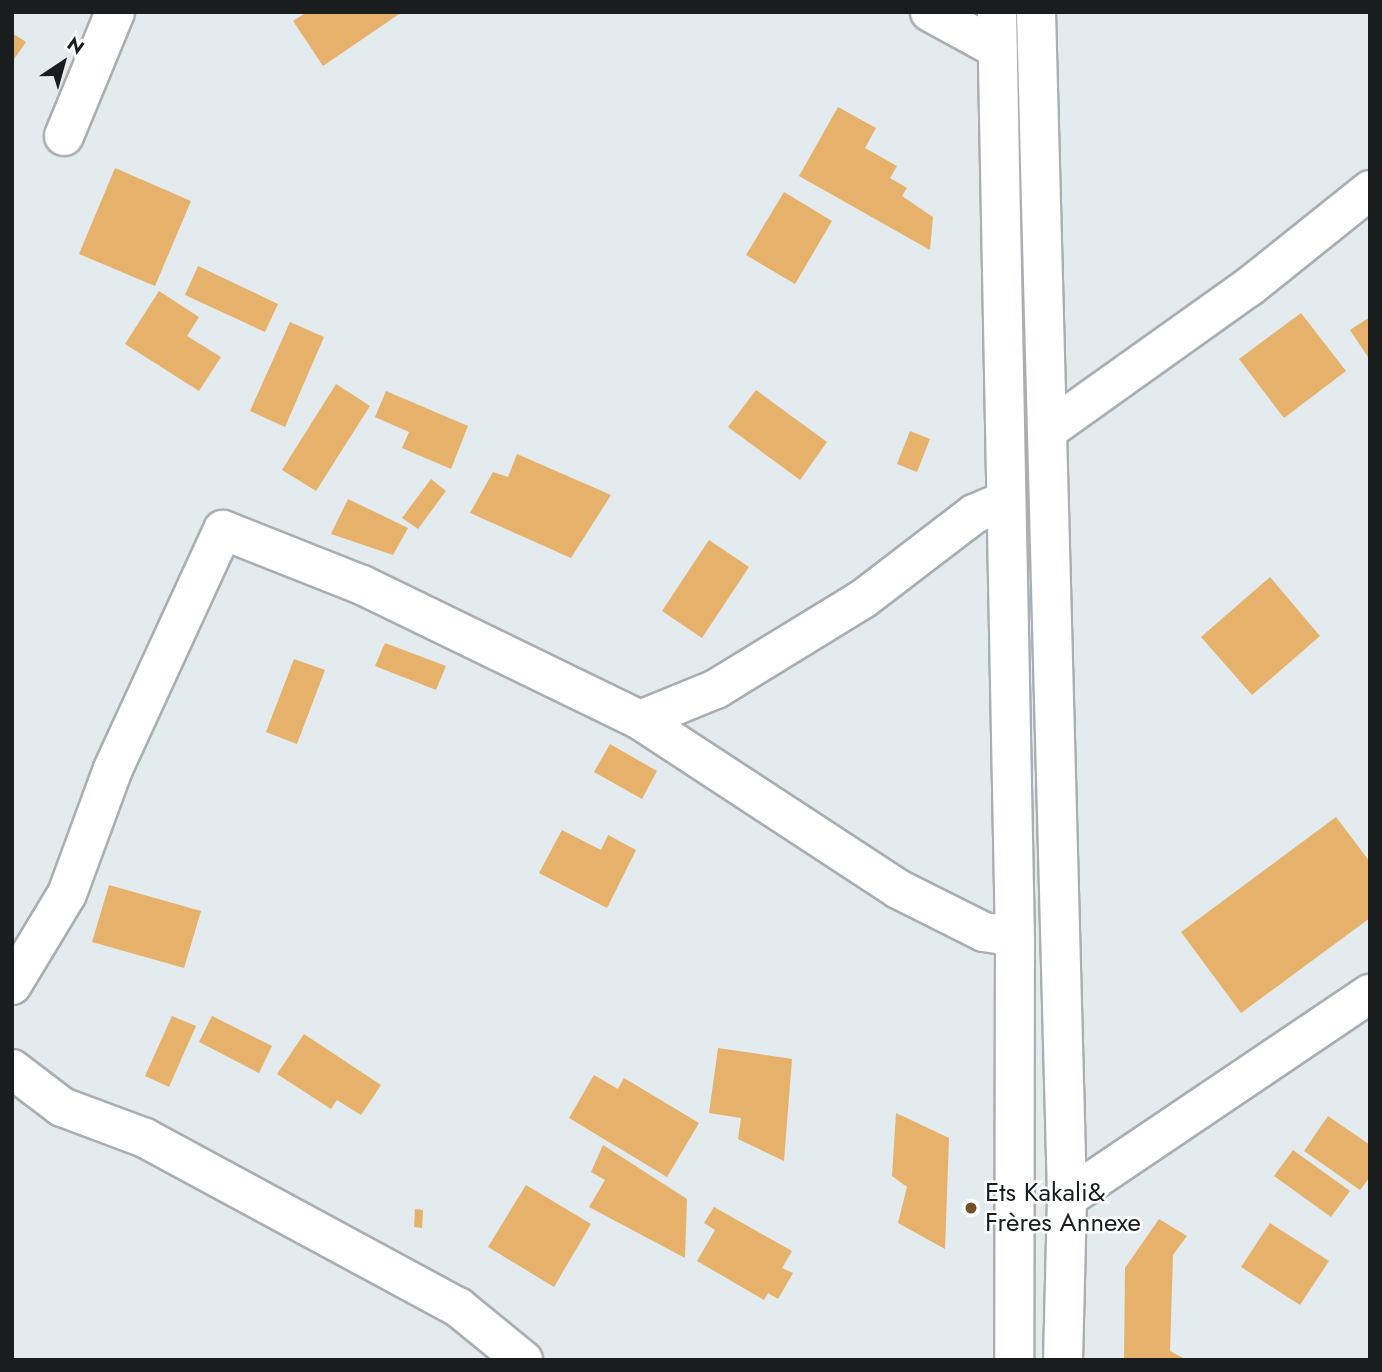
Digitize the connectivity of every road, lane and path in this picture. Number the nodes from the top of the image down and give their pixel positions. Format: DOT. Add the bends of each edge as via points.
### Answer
graph roads {
  1 [pos="115,12"];
  2 [pos="930,12"];
  3 [pos="1036,12"];
  4 [pos="997,31"];
  5 [pos="64,136"];
  6 [pos="1370,190"];
  7 [pos="1051,428"];
  8 [pos="1004,501"];
  9 [pos="640,720"];
  10 [pos="1015,937"];
  11 [pos="12,985"];
  12 [pos="1369,996"];
  13 [pos="12,1069"];
  14 [pos="1067,1198"];
  15 [pos="523,1360"];
  16 [pos="1014,1360"];
  17 [pos="1063,1360"];
  1 -- 5 [label="street"];
  2 -- 4 [label="street"];
  3 -- 7 [label="street"];
  4 -- 8 [label="street"];
  6 -- 7 [label="street" via="1249,288"];
  7 -- 14 [label="street"];
  8 -- 9 [label="street" via="974,514 863,599 716,689"];
  8 -- 10 [label="street"];
  9 -- 10 [label="street" via="898,889 984,932"];
  9 -- 11 [label="street" via="362,585 223,530 113,769 67,894"];
  10 -- 16 [label="street"];
  12 -- 14 [label="street"];
  13 -- 15 [label="street" via="62,1107 145,1138 458,1307"];
  14 -- 17 [label="street"];
}
